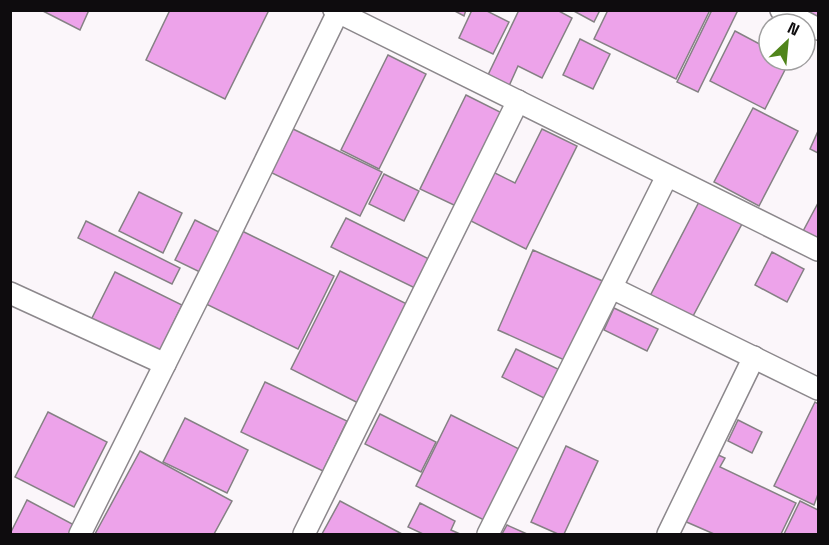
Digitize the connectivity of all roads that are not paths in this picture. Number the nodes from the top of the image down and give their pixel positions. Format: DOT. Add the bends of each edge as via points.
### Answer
graph roads {
  1 [pos="781,10"];
  2 [pos="336,11"];
  3 [pos="819,29"];
  4 [pos="518,101"];
  5 [pos="667,176"];
  6 [pos="819,250"];
  7 [pos="612,288"];
  8 [pos="10,293"];
  9 [pos="754,357"];
  10 [pos="165,364"];
  11 [pos="819,389"];
  12 [pos="80,534"];
  13 [pos="304,534"];
  14 [pos="488,534"];
  15 [pos="668,534"];
  1 -- 3 [label="lane"];
  2 -- 4 [label="lane"];
  2 -- 10 [label="lane"];
  4 -- 5 [label="lane"];
  4 -- 13 [label="lane"];
  5 -- 6 [label="lane"];
  5 -- 7 [label="lane"];
  7 -- 9 [label="lane"];
  7 -- 14 [label="lane"];
  8 -- 10 [label="lane"];
  9 -- 11 [label="lane"];
  9 -- 15 [label="lane"];
  10 -- 12 [label="lane"];
}
